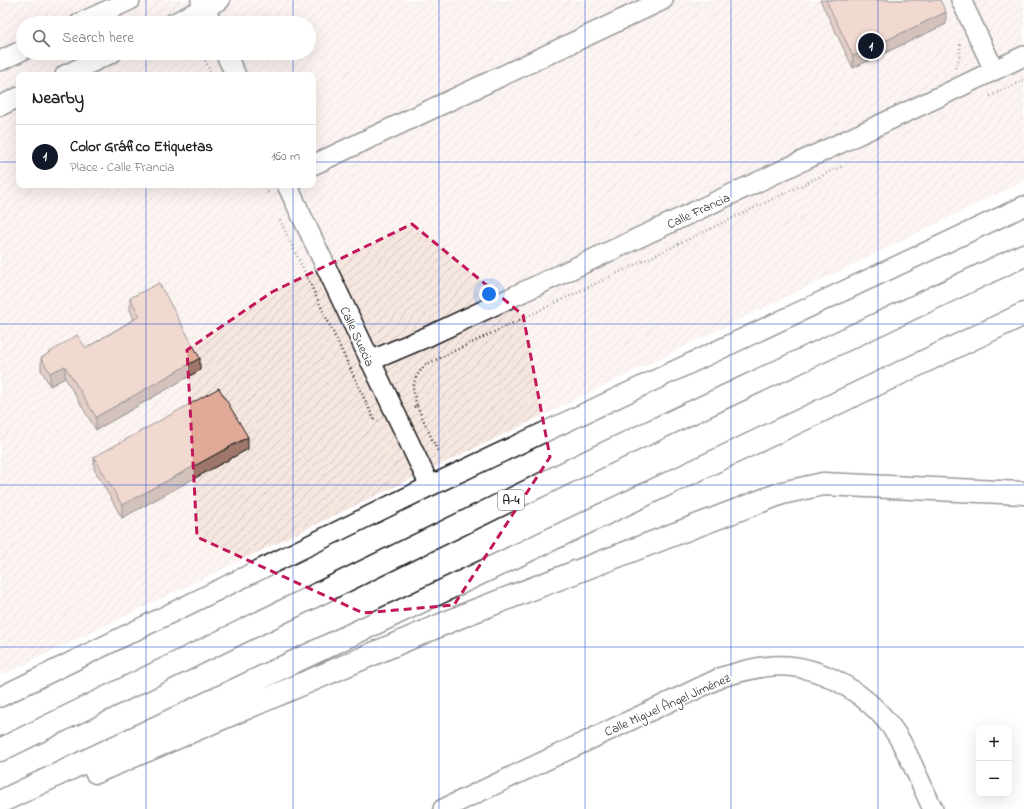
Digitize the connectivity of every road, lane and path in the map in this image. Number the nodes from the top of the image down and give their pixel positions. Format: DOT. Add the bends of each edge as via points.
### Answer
graph roads {
  1 [pos="130,0"];
  2 [pos="663,0"];
  3 [pos="960,0"];
  4 [pos="210,8"];
  5 [pos="95,16"];
  6 [pos="191,16"];
  7 [pos="16,53"];
  8 [pos="1024,56"];
  9 [pos="0,60"];
  10 [pos="97,60"];
  11 [pos="205,60"];
  12 [pos="229,60"];
  13 [pos="994,70"];
  14 [pos="71,72"];
  15 [pos="211,72"];
  16 [pos="235,72"];
  17 [pos="16,98"];
  18 [pos="0,106"];
  19 [pos="316,163"];
  20 [pos="288,188"];
  21 [pos="1024,206"];
  22 [pos="1024,254"];
  23 [pos="1024,314"];
  24 [pos="370,361"];
  25 [pos="417,406"];
  26 [pos="438,452"];
  27 [pos="430,486"];
  28 [pos="1024,493"];
  29 [pos="0,697"];
  30 [pos="0,750"];
  31 [pos="0,803"];
  32 [pos="443,809"];
  33 [pos="933,809"];
  1 -- 5 [label="street"];
  2 -- 19 [label="street"];
  3 -- 13 [label="street"];
  4 -- 6 [label="street"];
  7 -- 9 [label="street"];
  8 -- 13 [label="street, Calle Francia"];
  10 -- 14 [label="street"];
  11 -- 15 [label="path"];
  12 -- 16 [label="street"];
  13 -- 24 [label="street, Calle Francia" via="429,336"];
  17 -- 18 [label="street"];
  20 -- 24 [label="street, Calle Suecia"];
  21 -- 27 [label="street"];
  22 -- 30 [label="highway, A-4" via="604,454"];
  23 -- 31 [label="highway"];
  24 -- 27 [label="street, Calle Suecia"];
  25 -- 26 [label="path"];
  27 -- 29 [label="street"];
  28 -- 31 [label="highway" via="822,484 782,493 469,613 45,794"];
  32 -- 33 [label="street, Calle Miguel Ángel Jiménez" via="722,677 750,669 774,666 799,668 823,674 852,690 878,710 897,736"];
}
